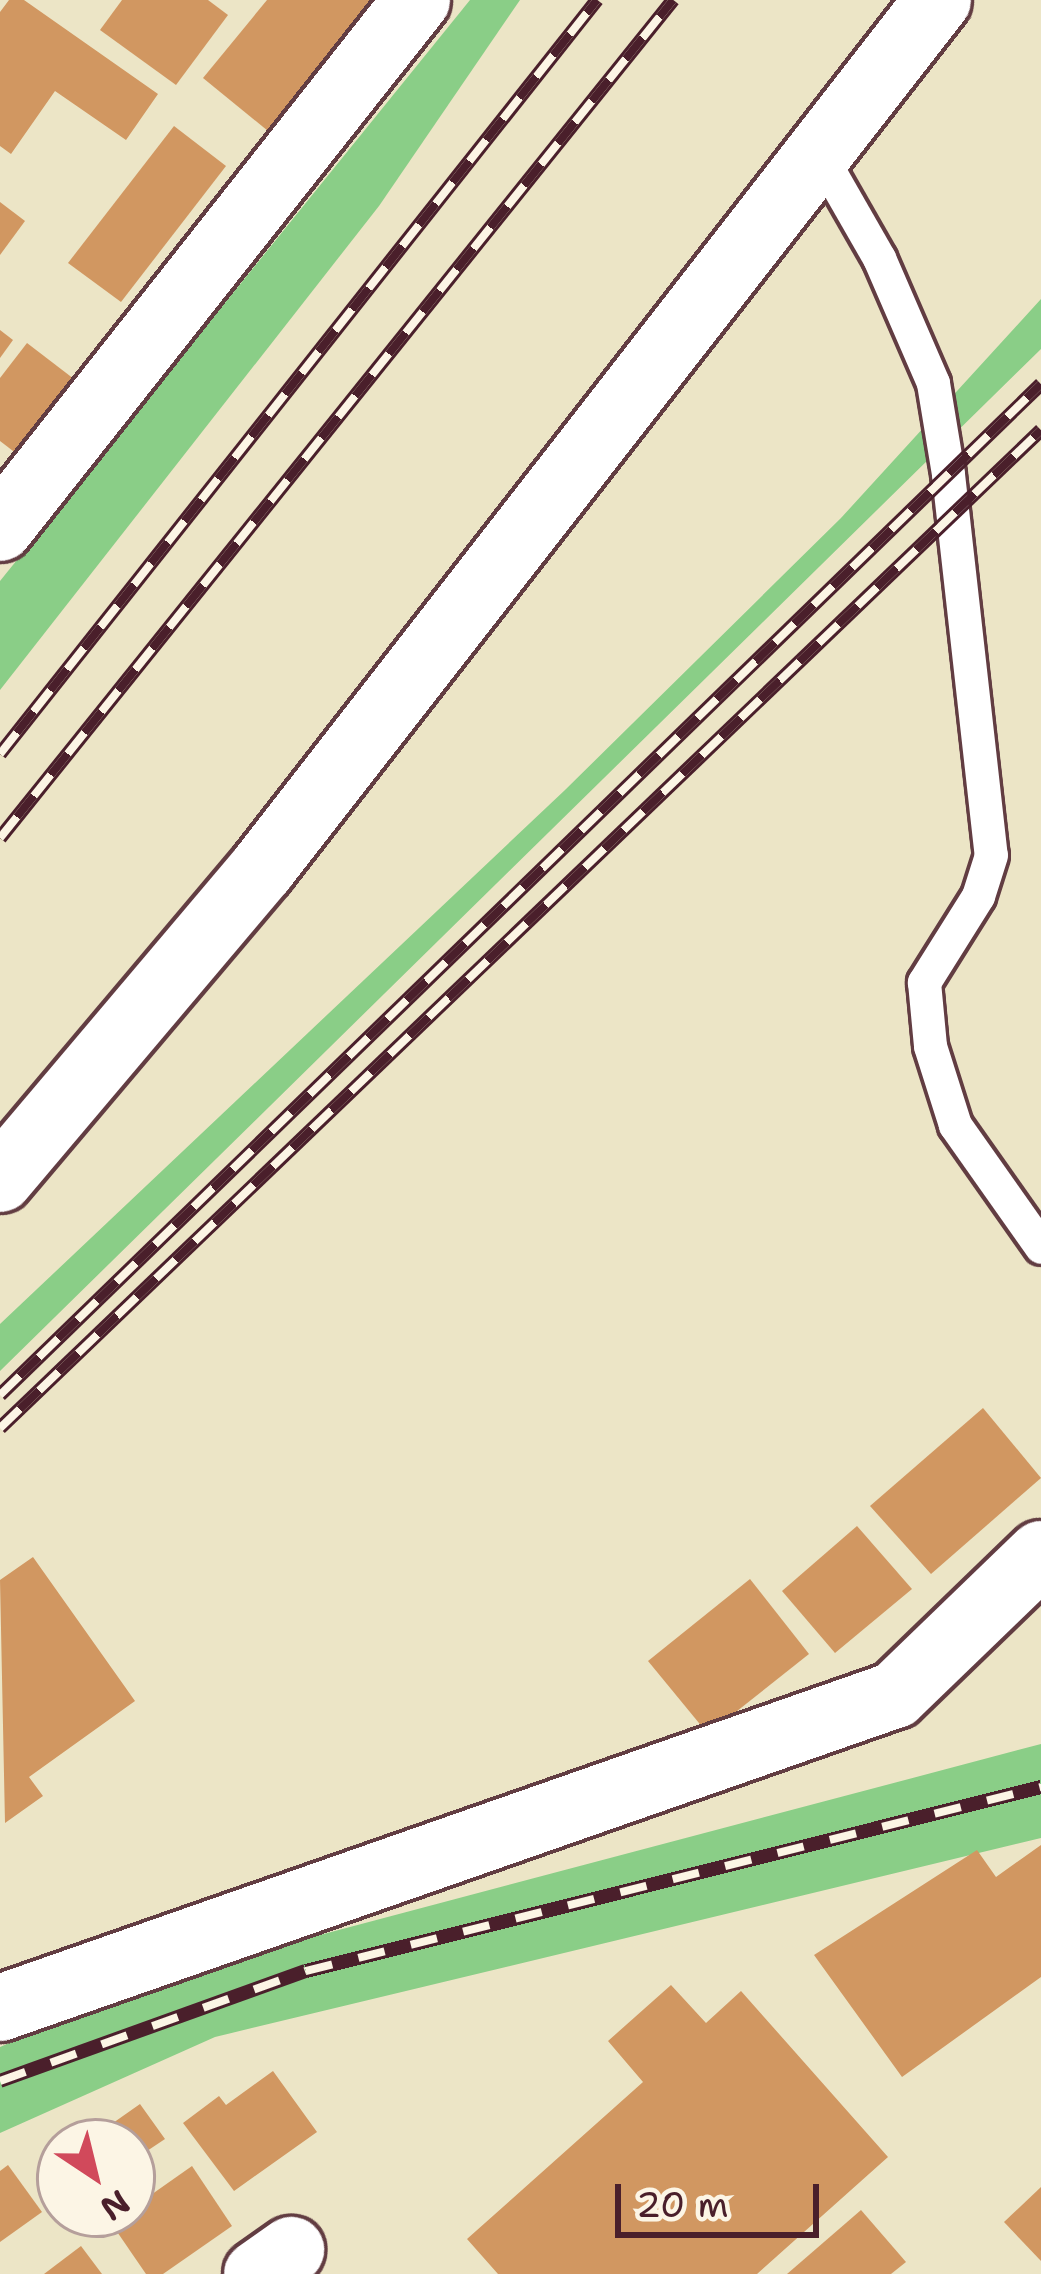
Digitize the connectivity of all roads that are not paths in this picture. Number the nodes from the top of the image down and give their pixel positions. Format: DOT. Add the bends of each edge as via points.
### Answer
graph roads {
  1 [pos="417,0"];
  2 [pos="938,0"];
  3 [pos="820,155"];
  4 [pos="0,528"];
  5 [pos="0,1179"];
  6 [pos="1041,1246"];
  7 [pos="1041,1555"];
  8 [pos="0,2008"];
  1 -- 4 [label="street"];
  2 -- 3 [label="street"];
  3 -- 5 [label="street" via="262,869"];
  3 -- 6 [label="lane" via="879,258 932,383 948,473 991,855 978,896 923,982 930,1046 955,1124"];
  7 -- 8 [label="street" via="895,1695"];
}
